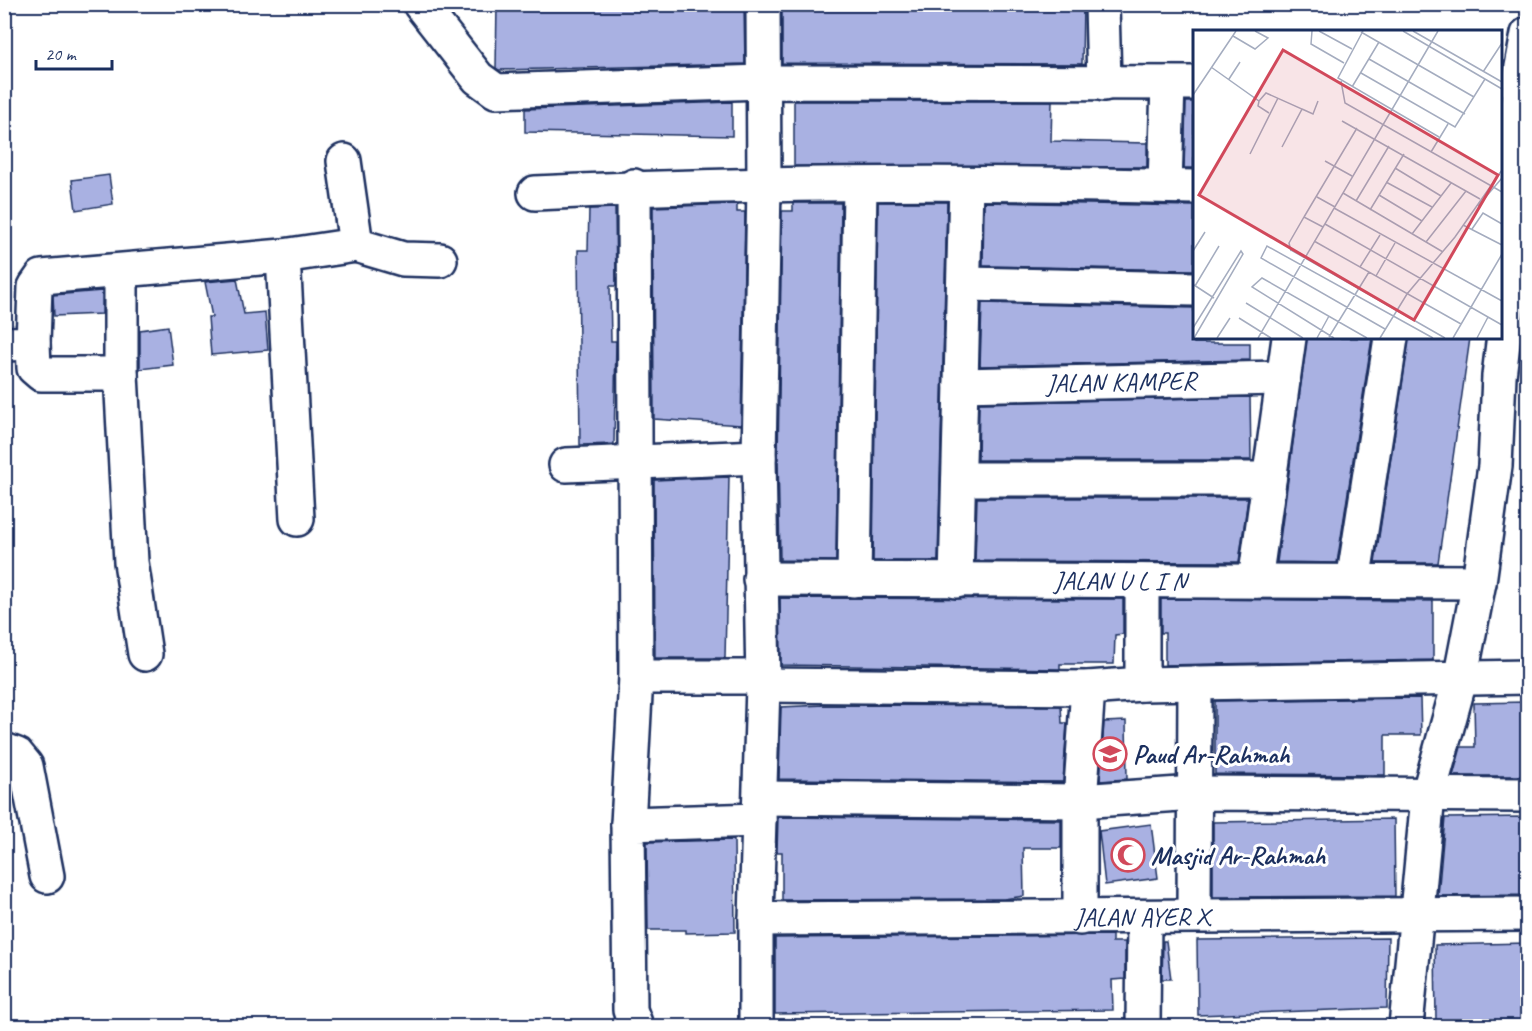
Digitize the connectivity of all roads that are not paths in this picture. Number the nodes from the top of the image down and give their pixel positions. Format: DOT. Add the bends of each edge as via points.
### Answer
graph roads {
  1 [pos="420,4"];
  2 [pos="763,4"];
  3 [pos="1102,4"];
  4 [pos="1527,34"];
  5 [pos="762,82"];
  6 [pos="1181,83"];
  7 [pos="1516,83"];
  8 [pos="1104,84"];
  9 [pos="344,161"];
  10 [pos="764,184"];
  11 [pos="966,184"];
  12 [pos="860,185"];
  13 [pos="634,186"];
  14 [pos="1180,186"];
  15 [pos="1506,188"];
  16 [pos="535,193"];
  17 [pos="1521,227"];
  18 [pos="357,245"];
  19 [pos="283,255"];
  20 [pos="440,260"];
  21 [pos="121,271"];
  22 [pos="964,284"];
  23 [pos="1193,289"];
  24 [pos="1289,339"];
  25 [pos="1391,339"];
  26 [pos="19,344"];
  27 [pos="121,374"];
  28 [pos="1513,375"];
  29 [pos="1283,378"];
  30 [pos="961,386"];
  31 [pos="759,457"];
  32 [pos="636,461"];
  33 [pos="566,465"];
  34 [pos="959,479"];
  35 [pos="1269,479"];
  36 [pos="297,519"];
  37 [pos="760,579"];
  38 [pos="854,580"];
  39 [pos="956,581"];
  40 [pos="1142,581"];
  41 [pos="1255,581"];
  42 [pos="1353,582"];
  43 [pos="1479,582"];
  44 [pos="145,654"];
  45 [pos="636,677"];
  46 [pos="1527,677"];
  47 [pos="1460,680"];
  48 [pos="763,681"];
  49 [pos="1195,683"];
  50 [pos="1142,684"];
  51 [pos="1088,688"];
  52 [pos="4,750"];
  53 [pos="1194,793"];
  54 [pos="1527,795"];
  55 [pos="1428,796"];
  56 [pos="1080,801"];
  57 [pos="760,809"];
  58 [pos="628,824"];
  59 [pos="47,876"];
  60 [pos="1527,914"];
  61 [pos="1194,915"];
  62 [pos="1415,915"];
  63 [pos="1080,918"];
  64 [pos="1144,918"];
  65 [pos="756,919"];
  66 [pos="636,1026"];
  67 [pos="756,1026"];
  68 [pos="1143,1026"];
  69 [pos="1406,1026"];
  1 -- 5 [label="street" via="478,78 496,91"];
  2 -- 5 [label="street"];
  3 -- 8 [label="street"];
  4 -- 7 [label="street"];
  5 -- 8 [label="street"];
  5 -- 10 [label="street"];
  6 -- 8 [label="street"];
  6 -- 14 [label="street"];
  7 -- 15 [label="street"];
  9 -- 18 [label="street"];
  10 -- 12 [label="street"];
  10 -- 13 [label="street"];
  10 -- 31 [label="street"];
  11 -- 12 [label="street"];
  11 -- 14 [label="street"];
  11 -- 22 [label="street"];
  12 -- 38 [label="street"];
  13 -- 16 [label="street"];
  13 -- 32 [label="street"];
  15 -- 17 [label="street"];
  17 -- 28 [label="street"];
  18 -- 19 [label="street"];
  18 -- 20 [label="street" via="403,259"];
  19 -- 21 [label="street"];
  19 -- 36 [label="street"];
  21 -- 26 [label="street" via="42,277 35,287"];
  21 -- 27 [label="street"];
  22 -- 23 [label="street"];
  22 -- 30 [label="street"];
  24 -- 29 [label="street"];
  25 -- 42 [label="street"];
  26 -- 27 [label="street" via="40,374"];
  27 -- 44 [label="street" via="131,562"];
  28 -- 43 [label="street" via="1495,466"];
  29 -- 30 [label="street, JALAN KAMPER"];
  29 -- 35 [label="street"];
  30 -- 34 [label="street"];
  31 -- 32 [label="street"];
  31 -- 37 [label="street"];
  32 -- 33 [label="street"];
  32 -- 45 [label="street"];
  34 -- 35 [label="street"];
  34 -- 39 [label="street"];
  35 -- 41 [label="street"];
  37 -- 38 [label="street, JALAN U L I N"];
  37 -- 48 [label="street"];
  38 -- 39 [label="street, JALAN U L I N"];
  39 -- 40 [label="street, JALAN U L I N"];
  40 -- 41 [label="street, JALAN U L I N"];
  40 -- 50 [label="street"];
  41 -- 42 [label="street, JALAN U L I N"];
  42 -- 43 [label="street, JALAN U L I N"];
  43 -- 47 [label="street"];
  45 -- 48 [label="street"];
  45 -- 58 [label="street"];
  46 -- 47 [label="street"];
  47 -- 49 [label="street"];
  47 -- 55 [label="street"];
  48 -- 51 [label="street"];
  48 -- 57 [label="street"];
  49 -- 50 [label="street"];
  49 -- 53 [label="street"];
  50 -- 51 [label="street"];
  51 -- 56 [label="street"];
  52 -- 59 [label="street" via="17,754 26,766"];
  53 -- 55 [label="street"];
  53 -- 56 [label="street"];
  53 -- 61 [label="street"];
  54 -- 55 [label="street"];
  55 -- 62 [label="street"];
  56 -- 57 [label="street"];
  56 -- 63 [label="street"];
  57 -- 58 [label="street"];
  57 -- 65 [label="street"];
  58 -- 66 [label="street" via="630,1010"];
  60 -- 62 [label="street, JALAN AYER X"];
  61 -- 62 [label="street, JALAN AYER X"];
  61 -- 64 [label="street, JALAN AYER X"];
  62 -- 69 [label="street"];
  63 -- 64 [label="street, JALAN AYER X"];
  63 -- 65 [label="street, JALAN AYER X"];
  64 -- 68 [label="street"];
  65 -- 67 [label="street"];
}
